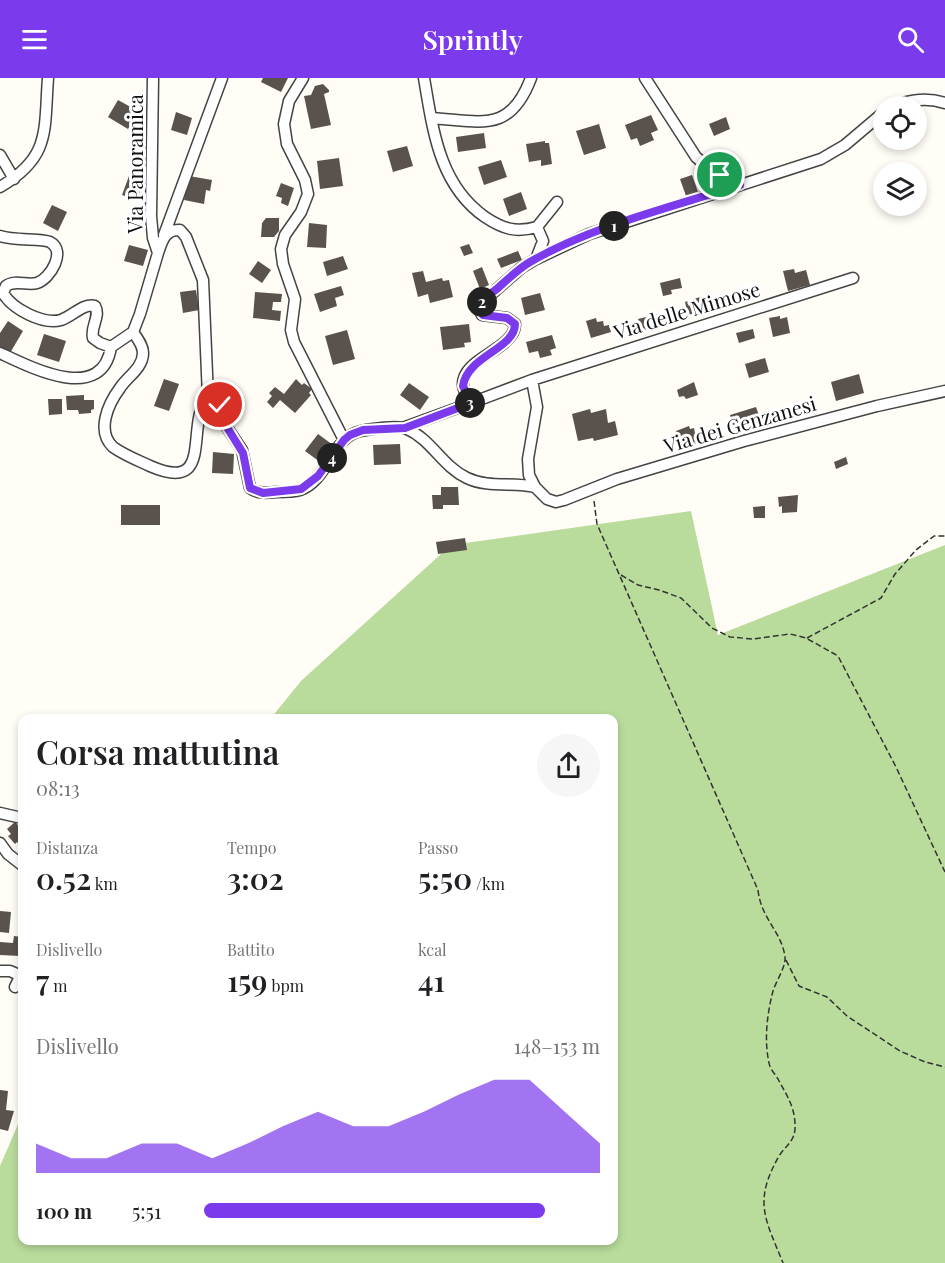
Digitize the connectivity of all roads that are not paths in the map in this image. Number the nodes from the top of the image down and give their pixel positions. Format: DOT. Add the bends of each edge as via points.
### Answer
graph roads {
  1 [pos="48,78"];
  2 [pos="153,78"];
  3 [pos="222,78"];
  4 [pos="303,78"];
  5 [pos="424,78"];
  6 [pos="531,78"];
  7 [pos="645,78"];
  8 [pos="927,100"];
  9 [pos="945,104"];
  10 [pos="431,118"];
  11 [pos="873,121"];
  12 [pos="0,155"];
  13 [pos="14,179"];
  14 [pos="740,185"];
  15 [pos="0,188"];
  16 [pos="558,202"];
  17 [pos="537,227"];
  18 [pos="0,236"];
  19 [pos="164,236"];
  20 [pos="158,253"];
  21 [pos="536,259"];
  22 [pos="853,278"];
  23 [pos="133,332"];
  24 [pos="111,347"];
  25 [pos="0,353"];
  26 [pos="532,380"];
  27 [pos="945,391"];
  28 [pos="208,397"];
  29 [pos="471,403"];
  30 [pos="405,428"];
  31 [pos="344,440"];
  32 [pos="535,487"];
  33 [pos="0,813"];
  34 [pos="18,817"];
  35 [pos="0,843"];
  36 [pos="18,862"];
  37 [pos="0,971"];
  38 [pos="15,987"];
  1 -- 13 [label="street" via="40,147 26,170"];
  2 -- 20 [label="street, Via Panoramica" via="151,216"];
  3 -- 19 [label="street"];
  4 -- 31 [label="street" via="288,105 284,132 306,180 308,194 285,235 281,254 295,299 291,330 294,342"];
  5 -- 10 [label="street"];
  6 -- 10 [label="street" via="521,102 501,118"];
  7 -- 14 [label="street" via="699,160"];
  8 -- 9 [label="street"];
  10 -- 17 [label="street" via="444,165 465,200 502,228 520,231"];
  11 -- 14 [label="street" via="826,156"];
  12 -- 13 [label="street"];
  13 -- 15 [label="street"];
  14 -- 21 [label="street" via="589,234"];
  16 -- 17 [label="street"];
  17 -- 21 [label="street" via="543,241"];
  18 -- 24 [label="street" via="50,242 57,253 51,271 42,281 12,282 6,286 3,293 8,300 51,321 88,305 95,306 92,335"];
  19 -- 20 [label="street, Via Panoramica"];
  19 -- 28 [label="street, Via Panoramica" via="173,230 183,232 203,280"];
  20 -- 23 [label="street"];
  21 -- 29 [label="street" via="479,305 483,315 510,320 515,328 512,336 466,375 463,386"];
  22 -- 26 [label="street, Via delle Mimose"];
  23 -- 24 [label="street"];
  23 -- 28 [label="street" via="143,355 108,410 104,436 113,447 163,472 185,471 194,455 201,410"];
  24 -- 25 [label="street" via="105,367 77,378 55,375"];
  26 -- 29 [label="street, Via delle Mimose"];
  26 -- 32 [label="street" via="537,406 528,464"];
  27 -- 32 [label="street, Via dei Genzanesi" via="744,441 617,479 560,502 547,499"];
  28 -- 31 [label="street" via="220,405 228,429 243,453 249,486 256,491 304,488 318,476"];
  29 -- 30 [label="street, Via delle Mimose"];
  30 -- 31 [label="street" via="363,430"];
  30 -- 32 [label="street" via="467,478 489,484"];
  33 -- 34 [label="street"];
  35 -- 36 [label="street"];
  37 -- 38 [label="street" via="17,974"];
}
